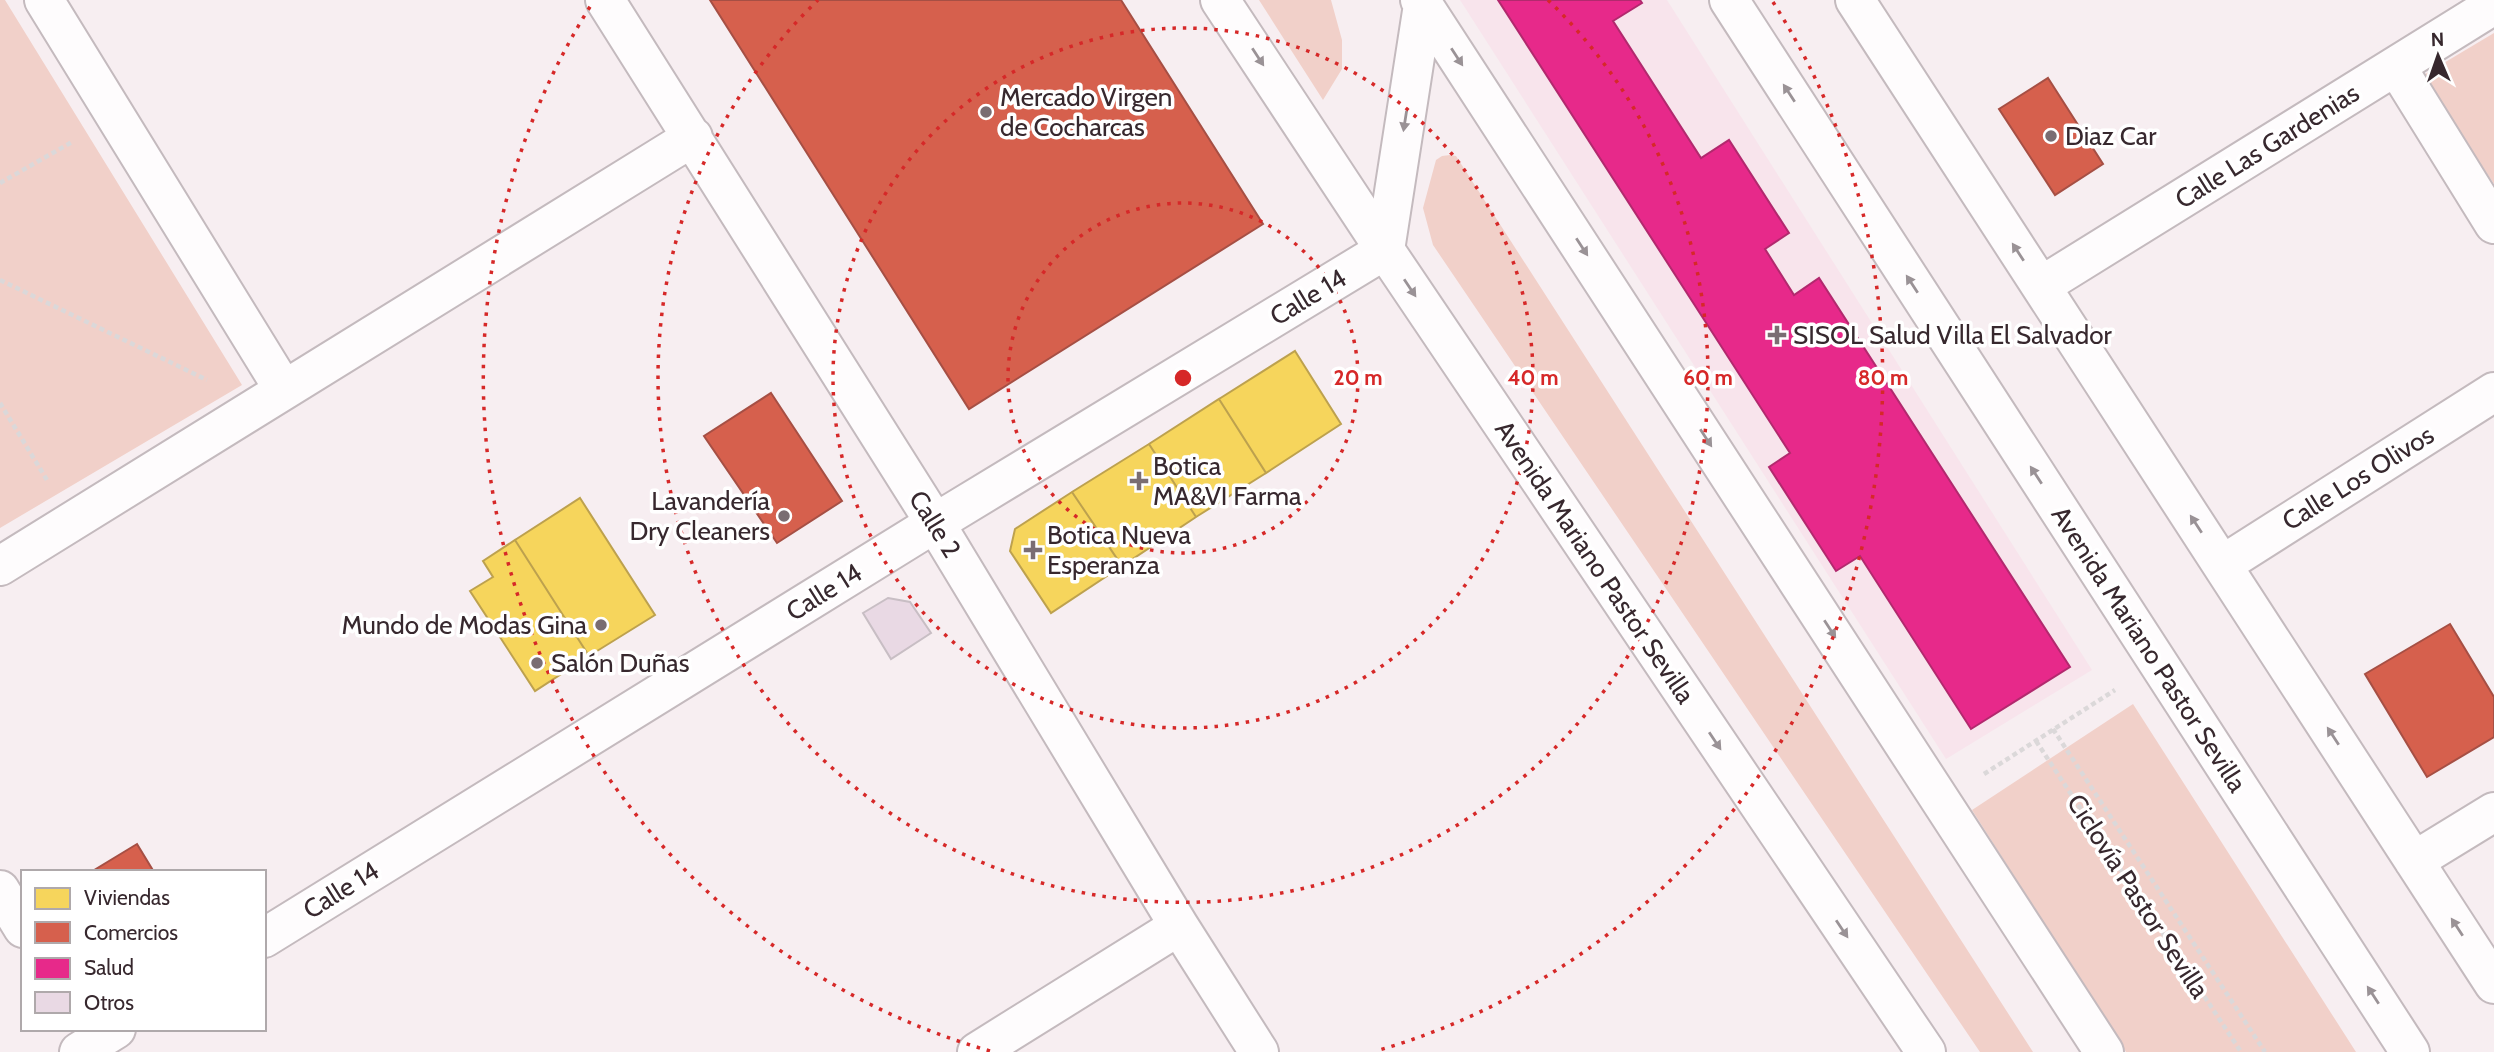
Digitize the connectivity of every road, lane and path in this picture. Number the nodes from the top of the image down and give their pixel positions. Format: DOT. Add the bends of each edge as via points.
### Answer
graph roads {
  1 [pos="44,0"];
  2 [pos="605,0"];
  3 [pos="1220,0"];
  4 [pos="1729,0"];
  5 [pos="1855,0"];
  6 [pos="1422,2"];
  7 [pos="2494,5"];
  8 [pos="2396,66"];
  9 [pos="65,130"];
  10 [pos="693,137"];
  11 [pos="72,142"];
  12 [pos="79,154"];
  13 [pos="0,183"];
  14 [pos="2494,224"];
  15 [pos="1385,250"];
  16 [pos="0,280"];
  17 [pos="2041,286"];
  18 [pos="209,381"];
  19 [pos="284,390"];
  20 [pos="2494,392"];
  21 [pos="0,403"];
  22 [pos="53,488"];
  23 [pos="935,523"];
  24 [pos="2222,565"];
  25 [pos="0,566"];
  26 [pos="2158,663"];
  27 [pos="2053,729"];
  28 [pos="2036,741"];
  29 [pos="1942,801"];
  30 [pos="2494,812"];
  31 [pos="2414,861"];
  32 [pos="0,890"];
  33 [pos="21,925"];
  34 [pos="1179,926"];
  35 [pos="266,937"];
  36 [pos="2494,984"];
  37 [pos="978,1052"];
  38 [pos="1259,1052"];
  39 [pos="1926,1052"];
  40 [pos="2105,1052"];
  41 [pos="2241,1052"];
  42 [pos="2265,1052"];
  43 [pos="2410,1052"];
  1 -- 19 [label="street"];
  2 -- 10 [label="street, Calle 2"];
  3 -- 15 [label="street, Avenida Mariano Pastor Sevilla, one-way"];
  26 -- 4 [label="street, Avenida Mariano Pastor Sevilla, one-way"];
  17 -- 5 [label="street, one-way"];
  6 -- 15 [label="street, one-way"];
  6 -- 29 [label="street, one-way"];
  7 -- 8 [label="street, Calle Las Gardenias"];
  8 -- 14 [label="street"];
  8 -- 17 [label="street, Calle Las Gardenias"];
  9 -- 11 [label="path"];
  10 -- 19 [label="street"];
  10 -- 23 [label="street, Calle 2"];
  11 -- 12 [label="path"];
  11 -- 13 [label="path"];
  15 -- 23 [label="street, Calle 14"];
  15 -- 39 [label="street, Avenida Mariano Pastor Sevilla, one-way"];
  16 -- 18 [label="path"];
  24 -- 17 [label="street, one-way"];
  19 -- 25 [label="street"];
  20 -- 24 [label="street, Calle Los Olivos"];
  21 -- 22 [label="path"];
  23 -- 34 [label="street, Calle 2"];
  23 -- 35 [label="street, Calle 14"];
  31 -- 24 [label="street, one-way"];
  26 -- 27 [label="path"];
  43 -- 26 [label="street, Avenida Mariano Pastor Sevilla, one-way"];
  27 -- 28 [label="path"];
  27 -- 42 [label="path"];
  28 -- 29 [label="path"];
  28 -- 41 [label="path, Ciclovía Pastor Sevilla"];
  29 -- 40 [label="street"];
  30 -- 31 [label="street"];
  36 -- 31 [label="street, one-way"];
  32 -- 33 [label="street"];
  34 -- 37 [label="street"];
  34 -- 38 [label="street, Calle 2"];
}
